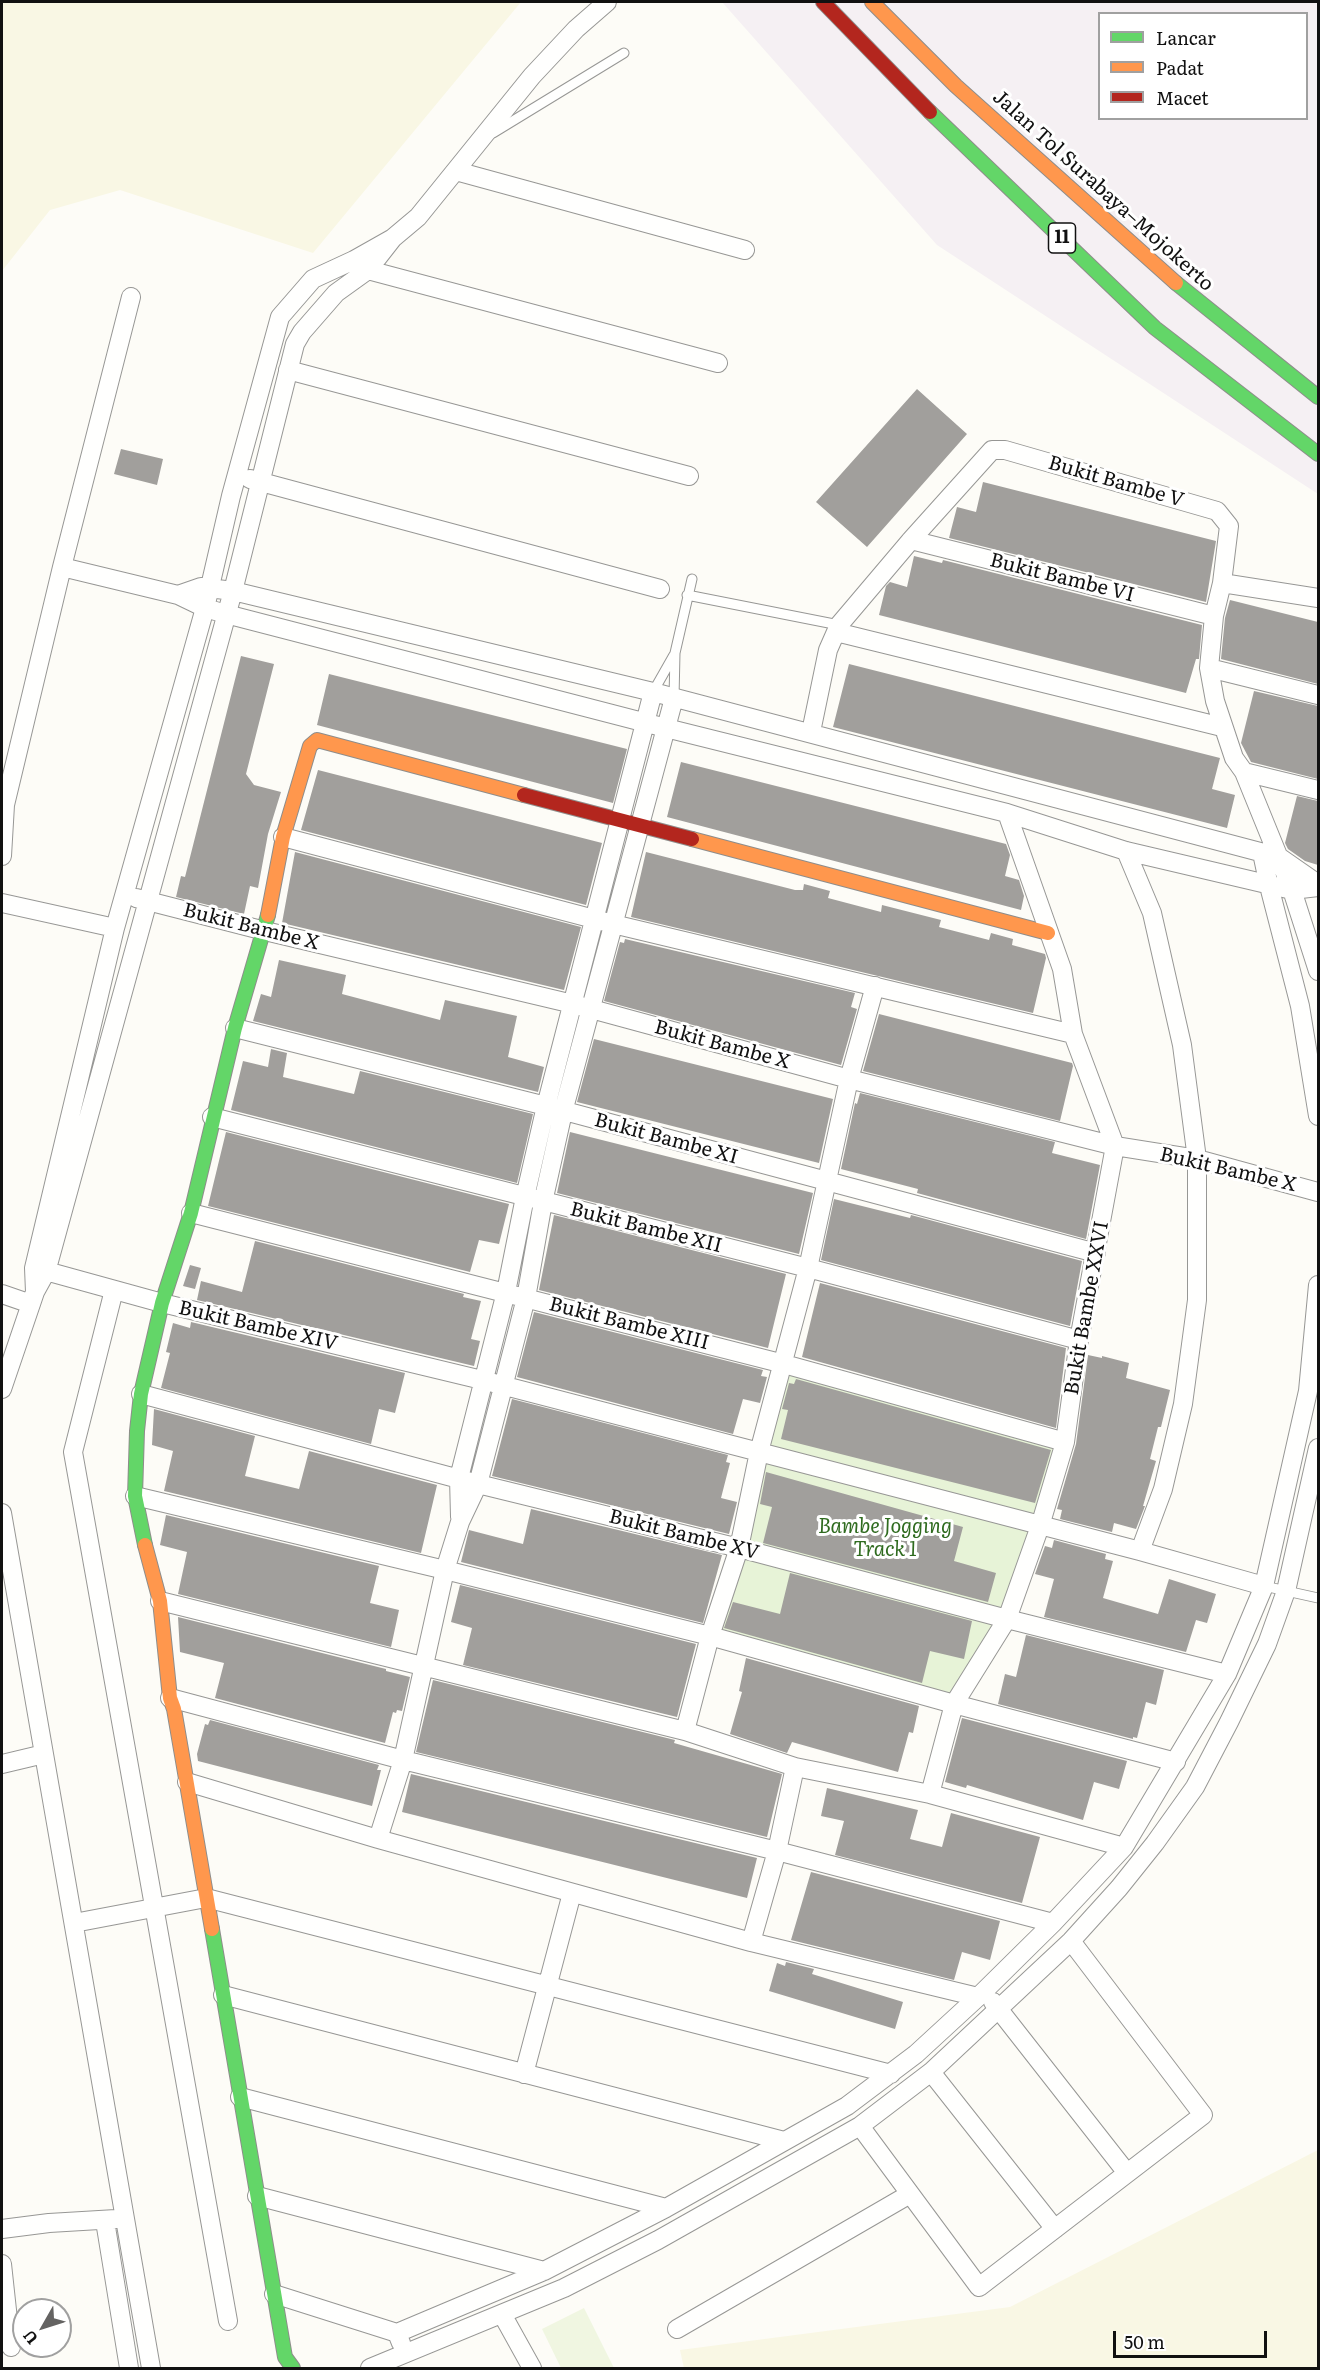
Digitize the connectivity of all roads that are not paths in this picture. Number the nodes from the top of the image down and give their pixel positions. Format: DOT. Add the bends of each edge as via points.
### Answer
graph roads {
  1 [pos="608,2"];
  2 [pos="823,2"];
  3 [pos="872,2"];
  4 [pos="624,53"];
  5 [pos="481,140"];
  6 [pos="456,171"];
  7 [pos="745,250"];
  8 [pos="361,265"];
  9 [pos="314,279"];
  10 [pos="336,293"];
  11 [pos="131,297"];
  12 [pos="280,317"];
  13 [pos="302,332"];
  14 [pos="718,363"];
  15 [pos="288,370"];
  16 [pos="1318,397"];
  17 [pos="1318,454"];
  18 [pos="237,475"];
  19 [pos="689,476"];
  20 [pos="260,482"];
  21 [pos="911,540"];
  22 [pos="62,567"];
  23 [pos="692,579"];
  24 [pos="1222,583"];
  25 [pos="210,587"];
  26 [pos="660,589"];
  27 [pos="233,591"];
  28 [pos="178,595"];
  29 [pos="687,595"];
  30 [pos="1318,598"];
  31 [pos="205,608"];
  32 [pos="226,614"];
  33 [pos="1214,616"];
  34 [pos="837,628"];
  35 [pos="675,652"];
  36 [pos="1209,669"];
  37 [pos="653,692"];
  38 [pos="1318,695"];
  39 [pos="674,698"];
  40 [pos="645,722"];
  41 [pos="1222,727"];
  42 [pos="666,728"];
  43 [pos="811,732"];
  44 [pos="1244,772"];
  45 [pos="1318,790"];
  46 [pos="3,804"];
  47 [pos="1007,813"];
  48 [pos="621,820"];
  49 [pos="640,826"];
  50 [pos="283,837"];
  51 [pos="1126,851"];
  52 [pos="1271,855"];
  53 [pos="2,856"];
  54 [pos="1269,886"];
  55 [pos="1318,886"];
  56 [pos="1292,890"];
  57 [pos="126,895"];
  58 [pos="147,901"];
  59 [pos="2,903"];
  60 [pos="595,918"];
  61 [pos="613,924"];
  62 [pos="115,928"];
  63 [pos="265,931"];
  64 [pos="1048,933"];
  65 [pos="1318,971"];
  66 [pos="876,986"];
  67 [pos="582,1006"];
  68 [pos="235,1028"];
  69 [pos="1073,1034"];
  70 [pos="849,1079"];
  71 [pos="546,1106"];
  72 [pos="563,1112"];
  73 [pos="1318,1116"];
  74 [pos="212,1117"];
  75 [pos="1115,1146"];
  76 [pos="1197,1159"];
  77 [pos="825,1182"];
  78 [pos="1318,1192"];
  79 [pos="525,1197"];
  80 [pos="543,1202"];
  81 [pos="191,1214"];
  82 [pos="1096,1253"];
  83 [pos="808,1268"];
  84 [pos="40,1270"];
  85 [pos="1318,1285"];
  86 [pos="114,1290"];
  87 [pos="506,1292"];
  88 [pos="2,1294"];
  89 [pos="33,1298"];
  90 [pos="526,1298"];
  91 [pos="162,1303"];
  92 [pos="1079,1340"];
  93 [pos="784,1364"];
  94 [pos="482,1380"];
  95 [pos="502,1386"];
  96 [pos="2,1389"];
  97 [pos="141,1394"];
  98 [pos="1065,1442"];
  99 [pos="1318,1448"];
  100 [pos="759,1452"];
  101 [pos="459,1478"];
  102 [pos="478,1484"];
  103 [pos="135,1496"];
  104 [pos="2,1513"];
  105 [pos="460,1522"];
  106 [pos="1040,1526"];
  107 [pos="739,1548"];
  108 [pos="1140,1551"];
  109 [pos="445,1570"];
  110 [pos="1264,1586"];
  111 [pos="1286,1591"];
  112 [pos="1318,1598"];
  113 [pos="160,1601"];
  114 [pos="1007,1619"];
  115 [pos="710,1636"];
  116 [pos="423,1667"];
  117 [pos="1227,1674"];
  118 [pos="170,1698"];
  119 [pos="954,1704"];
  120 [pos="684,1731"];
  121 [pos="44,1754"];
  122 [pos="403,1760"];
  123 [pos="1176,1762"];
  124 [pos="2,1764"];
  125 [pos="795,1767"];
  126 [pos="187,1782"];
  127 [pos="930,1794"];
  128 [pos="378,1839"];
  129 [pos="1124,1846"];
  130 [pos="777,1851"];
  131 [pos="572,1893"];
  132 [pos="206,1898"];
  133 [pos="154,1908"];
  134 [pos="74,1923"];
  135 [pos="1053,1923"];
  136 [pos="1071,1941"];
  137 [pos="751,1942"];
  138 [pos="548,1985"];
  139 [pos="981,1994"];
  140 [pos="223,1995"];
  141 [pos="999,2010"];
  142 [pos="931,2072"];
  143 [pos="524,2074"];
  144 [pos="891,2074"];
  145 [pos="240,2097"];
  146 [pos="860,2126"];
  147 [pos="784,2141"];
  148 [pos="1127,2173"];
  149 [pos="910,2194"];
  150 [pos="257,2196"];
  151 [pos="666,2208"];
  152 [pos="124,2217"];
  153 [pos="105,2221"];
  154 [pos="2,2229"];
  155 [pos="1055,2229"];
  156 [pos="2,2264"];
  157 [pos="544,2271"];
  158 [pos="274,2294"];
  159 [pos="502,2314"];
  160 [pos="228,2321"];
  161 [pos="677,2329"];
  162 [pos="397,2333"];
  163 [pos="11,2347"];
  164 [pos="405,2355"];
  165 [pos="129,2368"];
  166 [pos="151,2368"];
  167 [pos="293,2368"];
  168 [pos="370,2368"];
  169 [pos="532,2368"];
  1 -- 5 [label="street" via="576,28"];
  2 -- 17 [label="main road, 11" via="932,114 1155,328"];
  3 -- 16 [label="main road, Jalan Tol Surabaya–Mojokerto / 11" via="956,86 1190,296"];
  4 -- 5 [label="lane"];
  5 -- 6 [label="street"];
  6 -- 7 [label="street"];
  6 -- 8 [label="street" via="418,217"];
  8 -- 9 [label="street"];
  8 -- 10 [label="street"];
  8 -- 14 [label="street"];
  9 -- 10 [label="street"];
  9 -- 12 [label="street"];
  10 -- 13 [label="street"];
  11 -- 22 [label="street"];
  12 -- 13 [label="street"];
  12 -- 18 [label="street"];
  13 -- 15 [label="street"];
  15 -- 19 [label="street"];
  15 -- 20 [label="street"];
  18 -- 20 [label="street"];
  18 -- 25 [label="street"];
  20 -- 26 [label="street"];
  20 -- 27 [label="street"];
  21 -- 24 [label="street, Bukit Bambe V" via="989,452 996,449 1217,511 1229,526"];
  21 -- 33 [label="street, Bukit Bambe VI"];
  21 -- 34 [label="street, Bukit Bambe V"];
  22 -- 28 [label="street"];
  22 -- 46 [label="street"];
  23 -- 29 [label="lane"];
  24 -- 30 [label="street"];
  24 -- 33 [label="street, Bukit Bambe V"];
  25 -- 27 [label="street"];
  25 -- 28 [label="street"];
  25 -- 31 [label="street"];
  27 -- 32 [label="street"];
  27 -- 37 [label="street"];
  28 -- 31 [label="street"];
  29 -- 34 [label="lane"];
  29 -- 35 [label="lane"];
  31 -- 32 [label="street"];
  31 -- 57 [label="street"];
  32 -- 40 [label="street"];
  32 -- 58 [label="street"];
  33 -- 36 [label="street, Bukit Bambe V"];
  34 -- 41 [label="street"];
  34 -- 43 [label="street, Bukit Bambe V" via="828,650"];
  35 -- 37 [label="lane"];
  35 -- 39 [label="lane"];
  36 -- 38 [label="street"];
  36 -- 41 [label="street, Bukit Bambe V"];
  37 -- 39 [label="street"];
  37 -- 40 [label="street"];
  39 -- 42 [label="street"];
  39 -- 43 [label="street"];
  40 -- 42 [label="street"];
  40 -- 48 [label="street"];
  41 -- 44 [label="street, Bukit Bambe V"];
  42 -- 47 [label="street"];
  42 -- 49 [label="street"];
  43 -- 52 [label="street"];
  44 -- 45 [label="street"];
  44 -- 52 [label="street, Bukit Bambe V"];
  46 -- 53 [label="street"];
  47 -- 51 [label="street"];
  47 -- 64 [label="street"];
  48 -- 49 [label="main road"];
  48 -- 50 [label="main road" via="317,740 309,748"];
  48 -- 60 [label="street"];
  49 -- 61 [label="street"];
  49 -- 64 [label="main road"];
  50 -- 60 [label="street"];
  50 -- 63 [label="main road"];
  51 -- 54 [label="street"];
  51 -- 76 [label="street" via="1152,913 1182,1045"];
  52 -- 54 [label="street"];
  52 -- 55 [label="street"];
  52 -- 56 [label="street"];
  54 -- 56 [label="street"];
  54 -- 73 [label="street" via="1300,1006"];
  55 -- 56 [label="street"];
  56 -- 65 [label="street"];
  57 -- 58 [label="street, Bukit Bambe X"];
  57 -- 62 [label="street"];
  58 -- 63 [label="street, Bukit Bambe X"];
  58 -- 84 [label="street"];
  59 -- 62 [label="street"];
  60 -- 61 [label="street"];
  60 -- 67 [label="street"];
  61 -- 66 [label="street"];
  61 -- 67 [label="street"];
  62 -- 84 [label="street"];
  63 -- 67 [label="street, Bukit Bambe X"];
  63 -- 68 [label="main road"];
  64 -- 69 [label="street" via="1062,969"];
  66 -- 69 [label="street"];
  66 -- 70 [label="street"];
  67 -- 70 [label="street, Bukit Bambe X"];
  67 -- 71 [label="street"];
  67 -- 72 [label="street"];
  68 -- 71 [label="street, Bukit Bambe XI"];
  68 -- 74 [label="main road"];
  69 -- 75 [label="street"];
  70 -- 75 [label="street, Bukit Bambe X"];
  70 -- 77 [label="street"];
  71 -- 72 [label="street, Bukit Bambe XI"];
  71 -- 79 [label="street"];
  72 -- 77 [label="street, Bukit Bambe XI"];
  72 -- 80 [label="street"];
  74 -- 79 [label="street, Bukit Bambe XII"];
  74 -- 81 [label="main road"];
  75 -- 76 [label="street, Bukit Bambe X"];
  75 -- 82 [label="street, Bukit Bambe XXVI"];
  76 -- 78 [label="street, Bukit Bambe X"];
  76 -- 108 [label="street" via="1197,1300 1183,1404 1163,1489"];
  77 -- 82 [label="street, Bukit Bambe XI"];
  77 -- 83 [label="street"];
  79 -- 80 [label="street, Bukit Bambe XII"];
  79 -- 87 [label="street"];
  80 -- 83 [label="street, Bukit Bambe XII"];
  80 -- 90 [label="street"];
  81 -- 87 [label="street, Bukit Bambe XIII"];
  81 -- 91 [label="main road"];
  82 -- 92 [label="street, Bukit Bambe XXVI"];
  83 -- 92 [label="street, Bukit Bambe XII"];
  83 -- 93 [label="street"];
  84 -- 86 [label="street, Bukit Bambe XIV"];
  84 -- 89 [label="street"];
  85 -- 110 [label="street" via="1308,1391"];
  86 -- 91 [label="street, Bukit Bambe XIV"];
  86 -- 133 [label="street" via="73,1452"];
  87 -- 90 [label="street, Bukit Bambe XIII"];
  87 -- 94 [label="street"];
  88 -- 89 [label="street"];
  89 -- 96 [label="street"];
  90 -- 93 [label="street, Bukit Bambe XIII"];
  90 -- 95 [label="street"];
  91 -- 94 [label="street, Bukit Bambe XIV"];
  91 -- 97 [label="main road"];
  92 -- 98 [label="street, Bukit Bambe XXVI"];
  93 -- 98 [label="street, Bukit Bambe XIII"];
  93 -- 100 [label="street"];
  94 -- 95 [label="street, Bukit Bambe XIV"];
  94 -- 101 [label="street"];
  95 -- 100 [label="street, Bukit Bambe XIV"];
  95 -- 102 [label="street"];
  97 -- 101 [label="street, Bukit Bambe XV"];
  97 -- 103 [label="main road"];
  98 -- 106 [label="street, Bukit Bambe XXVI"];
  99 -- 111 [label="street"];
  100 -- 106 [label="street, Bukit Bambe XIV"];
  100 -- 107 [label="street"];
  101 -- 102 [label="street, Bukit Bambe XV"];
  101 -- 105 [label="street"];
  102 -- 105 [label="street"];
  102 -- 107 [label="street, Bukit Bambe XV"];
  103 -- 109 [label="street"];
  103 -- 113 [label="main road"];
  104 -- 121 [label="street"];
  105 -- 109 [label="street"];
  106 -- 108 [label="street, Bukit Bambe XIV"];
  106 -- 114 [label="street, Bukit Bambe XXVI"];
  107 -- 114 [label="street, Bukit Bambe XV"];
  107 -- 115 [label="street"];
  108 -- 110 [label="street, Bukit Bambe XIV"];
  109 -- 115 [label="street"];
  109 -- 116 [label="street"];
  110 -- 111 [label="lane"];
  110 -- 117 [label="street"];
  111 -- 112 [label="lane"];
  111 -- 136 [label="street" via="1267,1644 1195,1787 1155,1844"];
  113 -- 116 [label="street"];
  113 -- 118 [label="main road"];
  114 -- 117 [label="street, Bukit Bambe XV"];
  114 -- 119 [label="street, Bukit Bambe XXVI"];
  115 -- 119 [label="street"];
  115 -- 120 [label="street"];
  116 -- 120 [label="street"];
  116 -- 122 [label="street"];
  117 -- 123 [label="street"];
  118 -- 122 [label="street"];
  118 -- 126 [label="main road"];
  119 -- 123 [label="street"];
  119 -- 127 [label="street, Bukit Bambe XXVI"];
  120 -- 125 [label="street"];
  121 -- 124 [label="street"];
  121 -- 134 [label="street"];
  122 -- 128 [label="street"];
  122 -- 130 [label="street"];
  123 -- 129 [label="street"];
  125 -- 127 [label="street"];
  125 -- 130 [label="street"];
  126 -- 128 [label="street"];
  126 -- 132 [label="main road"];
  127 -- 129 [label="street"];
  128 -- 131 [label="street"];
  129 -- 135 [label="street"];
  130 -- 135 [label="street"];
  130 -- 137 [label="street"];
  131 -- 137 [label="street"];
  131 -- 138 [label="street"];
  132 -- 133 [label="street"];
  132 -- 138 [label="street"];
  132 -- 140 [label="main road"];
  133 -- 134 [label="street"];
  133 -- 160 [label="street"];
  134 -- 152 [label="street"];
  135 -- 139 [label="street"];
  136 -- 141 [label="street"];
  136 -- 148 [label="street" via="1203,2115"];
  137 -- 139 [label="street"];
  138 -- 143 [label="street"];
  138 -- 144 [label="street"];
  139 -- 141 [label="street"];
  139 -- 144 [label="street"];
  140 -- 143 [label="street"];
  140 -- 145 [label="main road"];
  141 -- 142 [label="street"];
  141 -- 148 [label="street"];
  142 -- 146 [label="street"];
  142 -- 155 [label="street"];
  143 -- 147 [label="street"];
  144 -- 147 [label="street" via="847,2106"];
  145 -- 150 [label="main road"];
  145 -- 151 [label="street"];
  146 -- 149 [label="street"];
  146 -- 159 [label="street" via="658,2240 564,2288"];
  147 -- 151 [label="street"];
  148 -- 155 [label="street"];
  149 -- 155 [label="street" via="979,2287"];
  149 -- 161 [label="street"];
  150 -- 157 [label="street"];
  150 -- 158 [label="main road"];
  151 -- 157 [label="street"];
  152 -- 153 [label="street"];
  152 -- 166 [label="street"];
  153 -- 154 [label="street"];
  153 -- 165 [label="street"];
  156 -- 163 [label="street"];
  157 -- 162 [label="street"];
  158 -- 162 [label="street"];
  158 -- 167 [label="main road" via="285,2357"];
  159 -- 164 [label="street"];
  159 -- 169 [label="street"];
  162 -- 164 [label="street"];
  164 -- 168 [label="street"];
}
